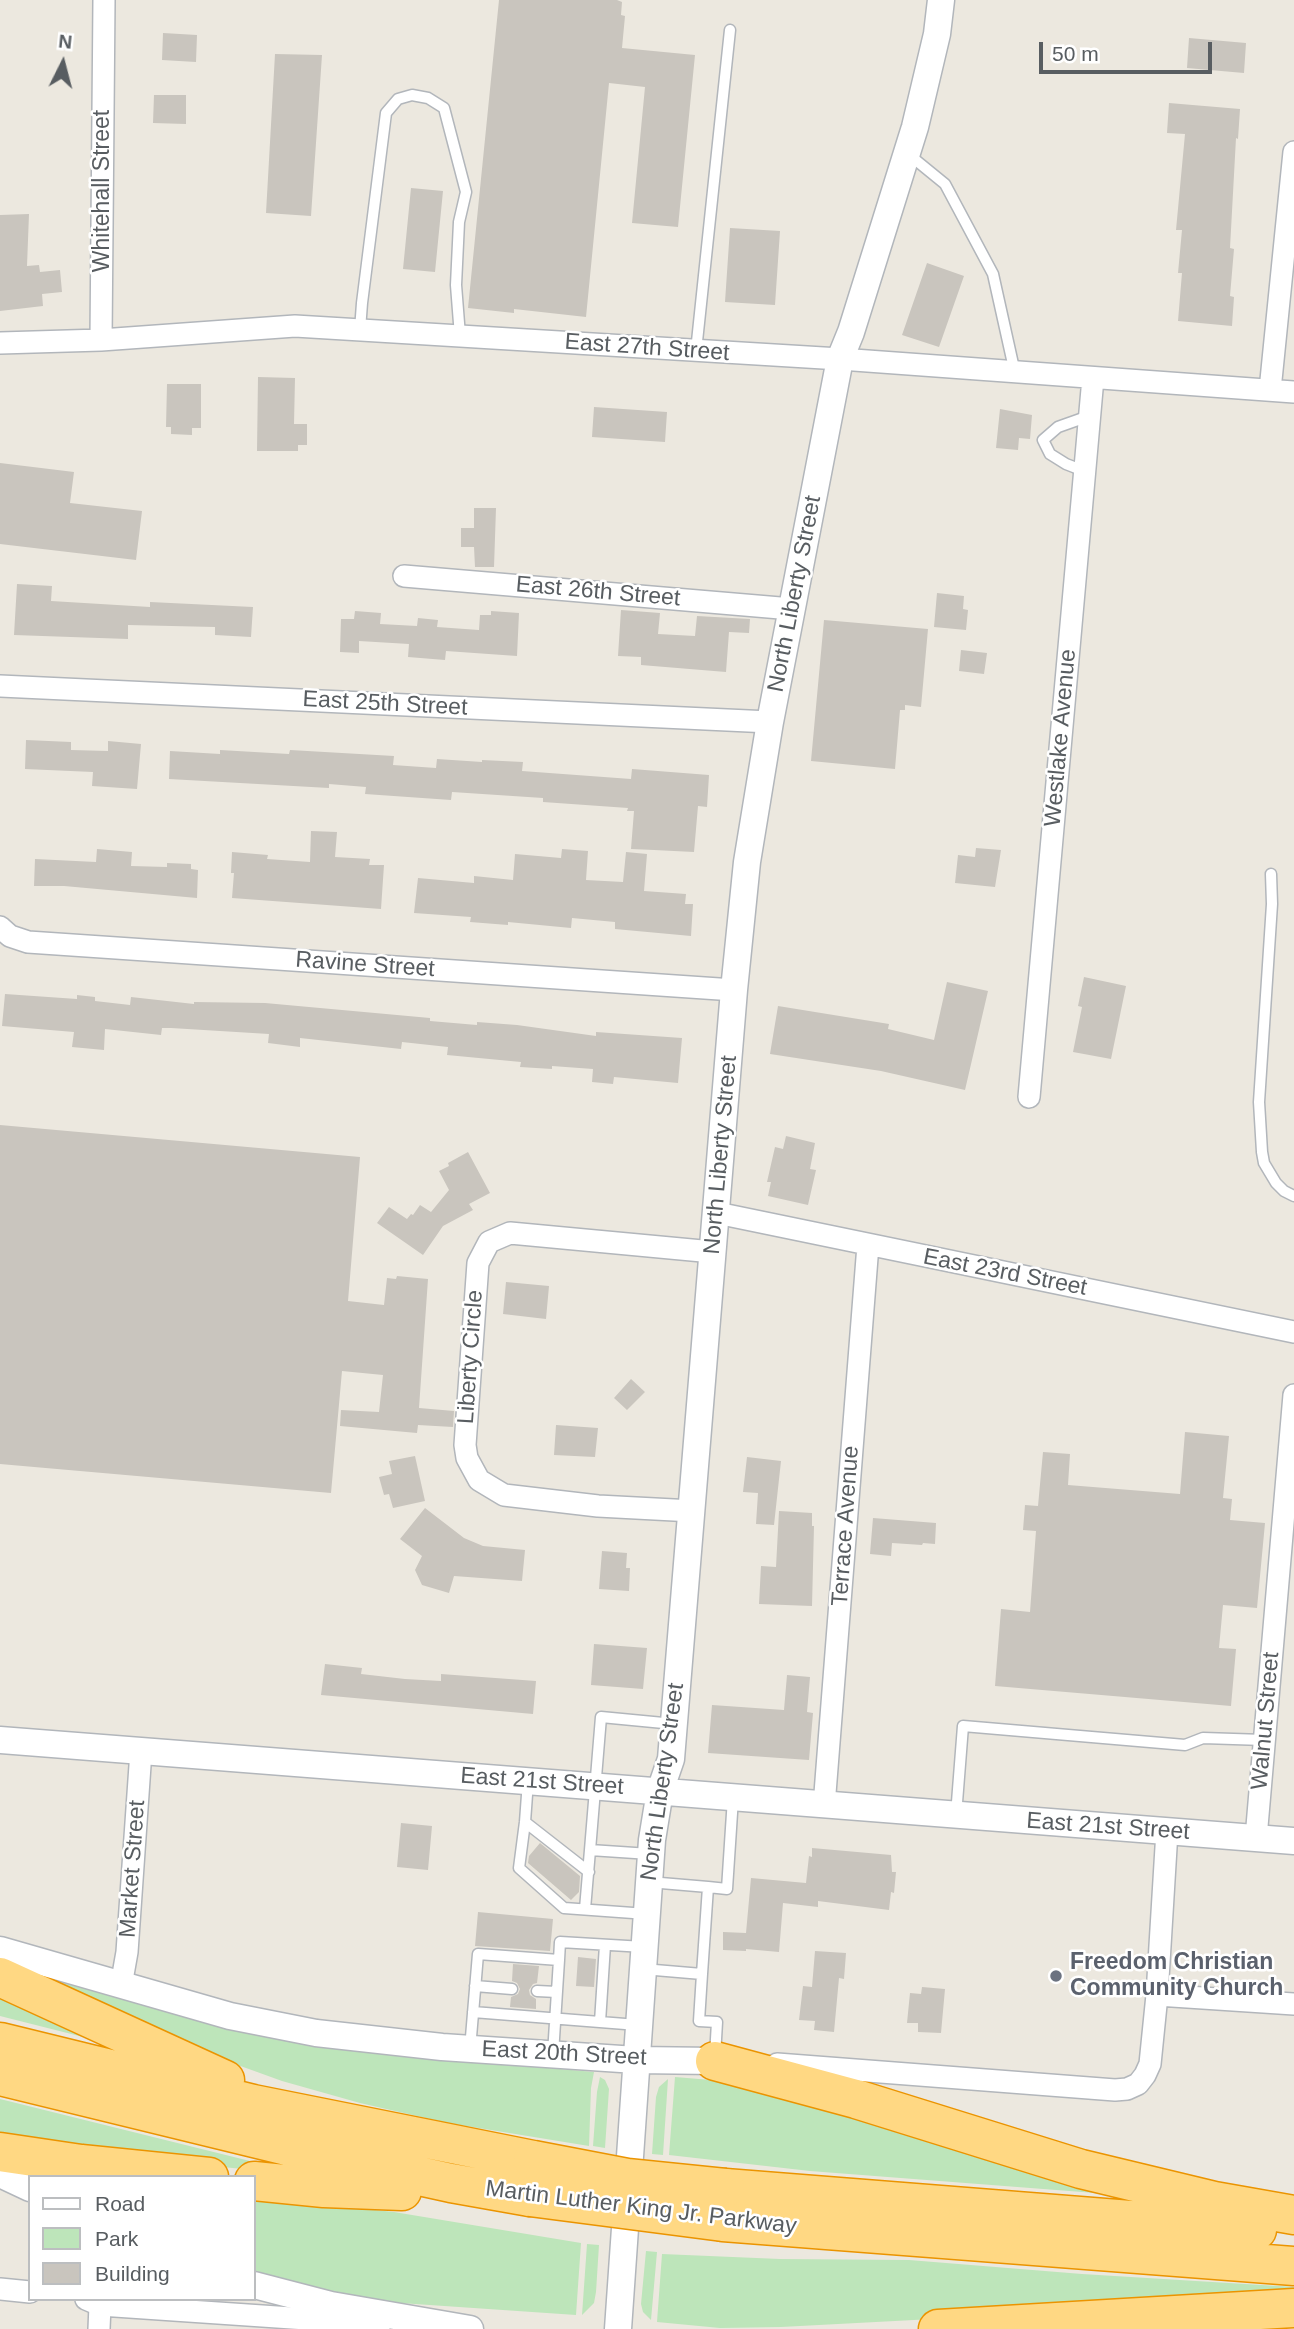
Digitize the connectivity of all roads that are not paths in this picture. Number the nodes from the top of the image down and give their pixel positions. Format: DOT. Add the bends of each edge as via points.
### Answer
graph roads {
  1 [pos="104,0"];
  2 [pos="942,0"];
  3 [pos="730,30"];
  4 [pos="1294,152"];
  5 [pos="907,153"];
  6 [pos="360,330"];
  7 [pos="460,336"];
  8 [pos="102,340"];
  9 [pos="0,343"];
  10 [pos="696,351"];
  11 [pos="839,359"];
  12 [pos="1015,373"];
  13 [pos="1093,378"];
  14 [pos="1270,390"];
  15 [pos="1294,392"];
  16 [pos="1090,416"];
  17 [pos="1084,471"];
  18 [pos="404,576"];
  19 [pos="792,608"];
  20 [pos="0,686"];
  21 [pos="770,722"];
  22 [pos="1271,874"];
  23 [pos="0,927"];
  24 [pos="734,990"];
  25 [pos="1029,1097"];
  26 [pos="1294,1196"];
  27 [pos="716,1213"];
  28 [pos="869,1245"];
  29 [pos="713,1252"];
  30 [pos="1294,1332"];
  31 [pos="1294,1395"];
  32 [pos="693,1511"];
  33 [pos="674,1724"];
  34 [pos="0,1740"];
  35 [pos="1264,1740"];
  36 [pos="141,1751"];
  37 [pos="528,1781"];
  38 [pos="595,1786"];
  39 [pos="660,1791"];
  40 [pos="733,1798"];
  41 [pos="824,1806"];
  42 [pos="956,1815"];
  43 [pos="525,1822"];
  44 [pos="1167,1831"];
  45 [pos="1256,1838"];
  46 [pos="1294,1841"];
  47 [pos="590,1850"];
  48 [pos="651,1854"];
  49 [pos="589,1872"];
  50 [pos="649,1882"];
  51 [pos="708,1887"];
  52 [pos="586,1909"];
  53 [pos="646,1914"];
  54 [pos="605,1945"];
  55 [pos="0,1950"];
  56 [pos="644,1958"];
  57 [pos="559,1960"];
  58 [pos="702,1974"];
  59 [pos="0,1977"];
  60 [pos="121,1986"];
  61 [pos="475,1986"];
  62 [pos="512,1989"];
  63 [pos="537,1991"];
  64 [pos="557,1992"];
  65 [pos="1157,1995"];
  66 [pos="1294,2004"];
  67 [pos="473,2012"];
  68 [pos="555,2018"];
  69 [pos="600,2022"];
  70 [pos="638,2025"];
  71 [pos="0,2042"];
  72 [pos="470,2049"];
  73 [pos="553,2054"];
  74 [pos="636,2060"];
  75 [pos="715,2061"];
  76 [pos="0,2076"];
  77 [pos="253,2104"];
  78 [pos="0,2152"];
  79 [pos="0,2174"];
  80 [pos="188,2175"];
  81 [pos="531,2178"];
  82 [pos="256,2181"];
  83 [pos="28,2187"];
  84 [pos="724,2205"];
  85 [pos="1294,2215"];
  86 [pos="1294,2233"];
  87 [pos="1294,2266"];
  88 [pos="256,2286"];
  89 [pos="0,2289"];
  90 [pos="28,2292"];
  91 [pos="93,2302"];
  92 [pos="1294,2308"];
  93 [pos="99,2329"];
  94 [pos="469,2329"];
  95 [pos="618,2329"];
  96 [pos="938,2329"];
  1 -- 8 [label="street, Whitehall Street"];
  2 -- 5 [label="street, North Liberty Street"];
  3 -- 10 [label="lane"];
  4 -- 14 [label="street"];
  5 -- 11 [label="street, North Liberty Street"];
  5 -- 12 [label="lane" via="945,184 993,274"];
  6 -- 7 [label="street, East 27th Street"];
  6 -- 7 [label="lane" via="386,113 398,99 412,95 428,97 444,108 466,192 459,222 456,285"];
  6 -- 8 [label="street, East 27th Street" via="295,326"];
  7 -- 10 [label="street, East 27th Street"];
  8 -- 9 [label="street, East 27th Street"];
  10 -- 11 [label="street, East 27th Street"];
  11 -- 12 [label="street, East 27th Street"];
  11 -- 19 [label="street, North Liberty Street"];
  12 -- 13 [label="street, East 27th Street"];
  13 -- 14 [label="street, East 27th Street"];
  13 -- 16 [label="street, Westlake Avenue"];
  14 -- 15 [label="street, East 27th Street"];
  16 -- 17 [label="street, Westlake Avenue"];
  16 -- 17 [label="lane" via="1058,427 1043,440 1051,454"];
  17 -- 25 [label="street, Westlake Avenue"];
  18 -- 19 [label="street, East 26th Street"];
  19 -- 21 [label="street, North Liberty Street"];
  20 -- 21 [label="street, East 25th Street"];
  21 -- 24 [label="street, North Liberty Street" via="747,862"];
  22 -- 26 [label="lane" via="1259,1102 1262,1152 1276,1183"];
  23 -- 24 [label="street, Ravine Street" via="29,942"];
  24 -- 27 [label="street, North Liberty Street"];
  27 -- 28 [label="street, East 23rd Street"];
  27 -- 29 [label="street, North Liberty Street"];
  28 -- 30 [label="street, East 23rd Street"];
  28 -- 41 [label="street, Terrace Avenue"];
  29 -- 32 [label="street, North Liberty Street"];
  29 -- 32 [label="street, Liberty Circle" via="510,1233 489,1242 478,1262 465,1445 479,1480 504,1495"];
  31 -- 35 [label="street, Walnut Street"];
  32 -- 33 [label="street, North Liberty Street"];
  33 -- 38 [label="lane" via="601,1717"];
  33 -- 39 [label="street, North Liberty Street" via="671,1759"];
  34 -- 36 [label="street, East 21st Street"];
  35 -- 42 [label="lane" via="1203,1738 1185,1745 963,1726"];
  35 -- 45 [label="street, Walnut Street"];
  36 -- 37 [label="street, East 21st Street"];
  36 -- 60 [label="street, Market Street"];
  37 -- 38 [label="street, East 21st Street"];
  37 -- 43 [label="lane"];
  38 -- 39 [label="street, East 21st Street"];
  38 -- 47 [label="lane"];
  39 -- 40 [label="street, East 21st Street"];
  39 -- 48 [label="street, North Liberty Street"];
  40 -- 41 [label="street, East 21st Street"];
  40 -- 51 [label="lane" via="727,1889"];
  41 -- 42 [label="street, East 21st Street"];
  42 -- 44 [label="street, East 21st Street"];
  43 -- 49 [label="lane"];
  43 -- 52 [label="lane" via="519,1868 543,1883 564,1908"];
  44 -- 45 [label="street, East 21st Street"];
  44 -- 65 [label="street"];
  45 -- 46 [label="street, East 21st Street"];
  47 -- 48 [label="lane"];
  47 -- 49 [label="lane"];
  48 -- 50 [label="street, North Liberty Street"];
  49 -- 52 [label="lane"];
  50 -- 51 [label="lane"];
  50 -- 53 [label="street, North Liberty Street"];
  51 -- 58 [label="lane"];
  52 -- 53 [label="lane"];
  53 -- 56 [label="street, North Liberty Street"];
  54 -- 56 [label="lane"];
  54 -- 57 [label="lane" via="560,1941"];
  54 -- 69 [label="lane"];
  55 -- 60 [label="street, East 20th Street"];
  56 -- 58 [label="lane"];
  56 -- 70 [label="street, North Liberty Street"];
  57 -- 61 [label="lane" via="478,1954"];
  57 -- 64 [label="lane"];
  58 -- 75 [label="lane" via="699,2021 717,2022"];
  59 -- 77 [label="highway" via="222,2077"];
  60 -- 72 [label="street, East 20th Street" via="284,2027"];
  61 -- 62 [label="lane"];
  61 -- 67 [label="lane"];
  63 -- 64 [label="lane"];
  64 -- 68 [label="lane"];
  65 -- 66 [label="street"];
  65 -- 75 [label="street, East 20th Street" via="1150,2064 1138,2084 1127,2089"];
  67 -- 68 [label="lane"];
  67 -- 72 [label="lane"];
  68 -- 69 [label="lane"];
  68 -- 73 [label="lane"];
  69 -- 70 [label="lane"];
  70 -- 74 [label="street, North Liberty Street"];
  71 -- 77 [label="highway, Martin Luther King Jr. Parkway"];
  72 -- 73 [label="street, East 20th Street"];
  73 -- 74 [label="street, East 20th Street"];
  74 -- 75 [label="street, East 20th Street"];
  74 -- 95 [label="street, North Liberty Street"];
  75 -- 85 [label="highway" via="1081,2169"];
  76 -- 81 [label="highway, Martin Luther King Jr. Parkway" via="451,2183"];
  77 -- 81 [label="highway, Martin Luther King Jr. Parkway"];
  78 -- 80 [label="highway"];
  79 -- 83 [label="street"];
  81 -- 82 [label="highway" via="324,2188"];
  81 -- 84 [label="highway, Martin Luther King Jr. Parkway, bridge"];
  84 -- 86 [label="highway, Martin Luther King Jr. Parkway"];
  84 -- 87 [label="highway, Martin Luther King Jr. Parkway"];
  88 -- 94 [label="street" via="331,2305"];
  89 -- 90 [label="street"];
  91 -- 93 [label="street"];
  91 -- 94 [label="street"];
  92 -- 96 [label="highway"];
}
